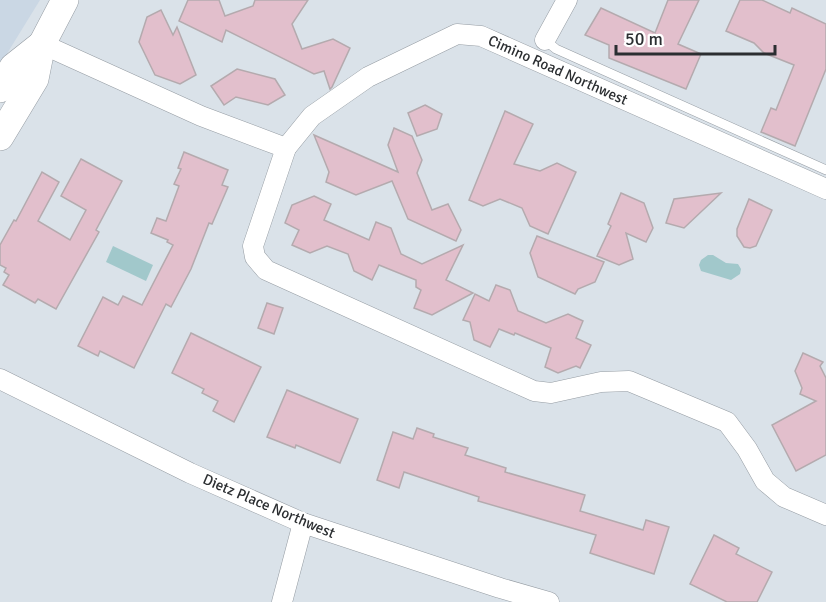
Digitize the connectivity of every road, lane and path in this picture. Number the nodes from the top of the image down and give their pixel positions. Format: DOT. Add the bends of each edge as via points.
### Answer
graph roads {
  1 [pos="65,0"];
  2 [pos="567,0"];
  3 [pos="545,40"];
  4 [pos="42,44"];
  5 [pos="0,88"];
  6 [pos="0,137"];
  7 [pos="286,148"];
  8 [pos="826,170"];
  9 [pos="826,189"];
  10 [pos="0,379"];
  11 [pos="826,515"];
  12 [pos="303,523"];
  13 [pos="282,602"];
  14 [pos="549,602"];
  1 -- 4 [label="street"];
  2 -- 3 [label="street"];
  3 -- 8 [label="lane" via="555,49"];
  4 -- 5 [label="street" via="14,67"];
  4 -- 6 [label="street" via="35,79"];
  4 -- 7 [label="street" via="192,112"];
  7 -- 9 [label="street, Cimino Road Northwest" via="312,116 368,77 457,34 481,36"];
  7 -- 11 [label="street" via="254,246 255,257 266,270 534,391 551,393 601,382 629,381 727,422 765,481 784,497"];
  10 -- 12 [label="street, Dietz Place Northwest" via="190,473"];
  12 -- 13 [label="street"];
  12 -- 14 [label="street, Dietz Place Northwest"];
}
